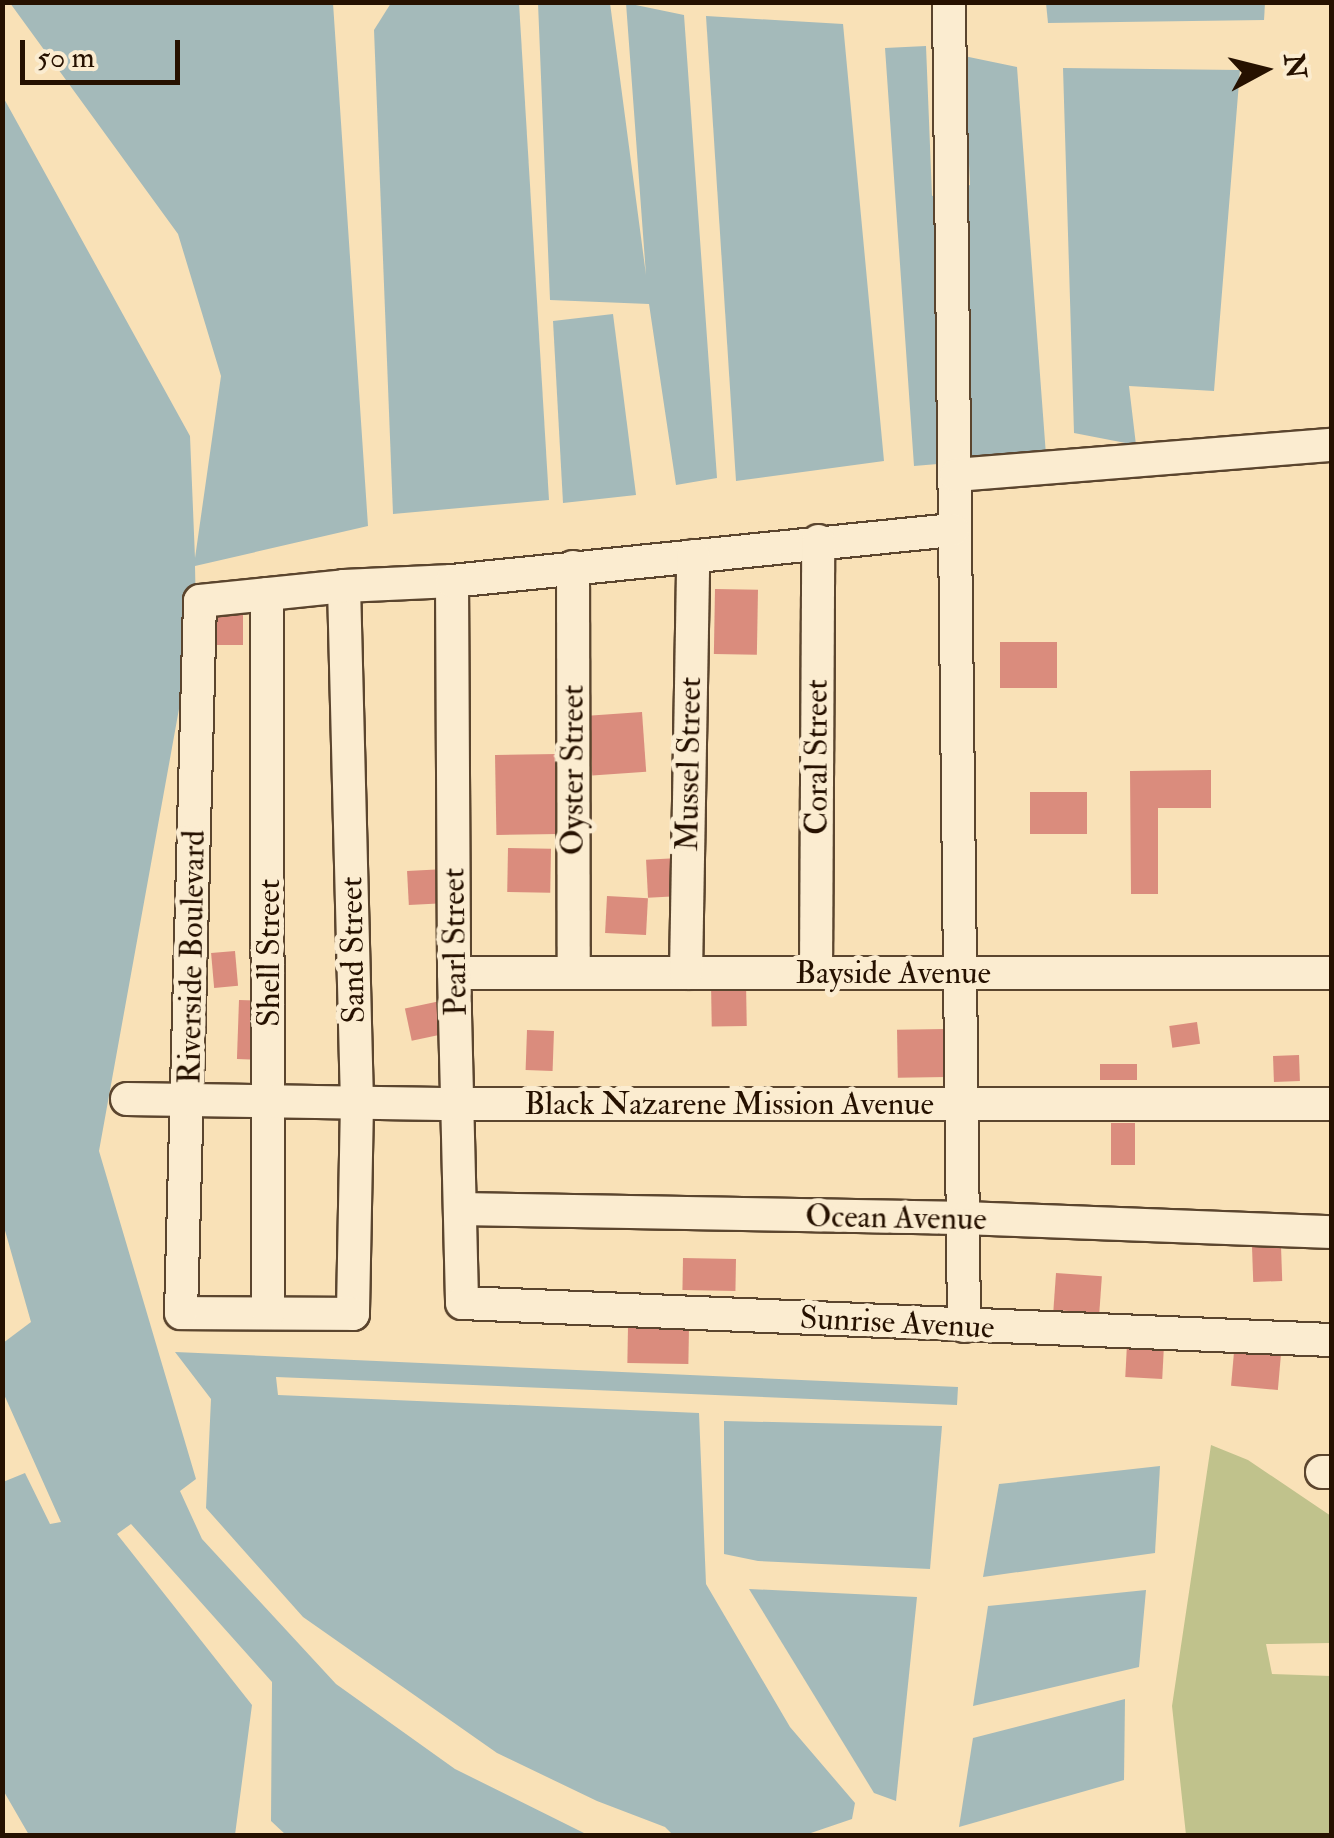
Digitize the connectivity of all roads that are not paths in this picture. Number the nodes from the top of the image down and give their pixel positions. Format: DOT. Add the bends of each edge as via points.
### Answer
graph roads {
  1 [pos="949,2"];
  2 [pos="1332,445"];
  3 [pos="956,475"];
  4 [pos="952,530"];
  5 [pos="818,541"];
  6 [pos="693,556"];
  7 [pos="573,567"];
  8 [pos="452,581"];
  9 [pos="344,586"];
  10 [pos="267,594"];
  11 [pos="454,973"];
  12 [pos="574,973"];
  13 [pos="686,973"];
  14 [pos="816,973"];
  15 [pos="960,973"];
  16 [pos="1332,974"];
  17 [pos="127,1098"];
  18 [pos="188,1100"];
  19 [pos="270,1101"];
  20 [pos="356,1103"];
  21 [pos="964,1103"];
  22 [pos="458,1104"];
  23 [pos="1332,1104"];
  24 [pos="460,1209"];
  25 [pos="964,1218"];
  26 [pos="1332,1232"];
  27 [pos="462,1303"];
  28 [pos="268,1312"];
  29 [pos="964,1326"];
  30 [pos="1332,1340"];
  1 -- 3 [label="street"];
  2 -- 3 [label="street"];
  3 -- 4 [label="street"];
  4 -- 5 [label="street"];
  4 -- 15 [label="street"];
  5 -- 6 [label="street"];
  5 -- 14 [label="street, Coral Street"];
  6 -- 7 [label="street"];
  6 -- 13 [label="street, Mussel Street"];
  7 -- 8 [label="street"];
  7 -- 12 [label="street, Oyster Street"];
  8 -- 9 [label="street"];
  8 -- 11 [label="street, Pearl Street"];
  9 -- 10 [label="street"];
  9 -- 20 [label="street, Sand Street"];
  10 -- 18 [label="street, Riverside Boulevard" via="200,600"];
  10 -- 19 [label="street, Shell Street"];
  11 -- 12 [label="street, Bayside Avenue"];
  11 -- 22 [label="street, Pearl Street"];
  12 -- 13 [label="street, Bayside Avenue"];
  13 -- 14 [label="street, Bayside Avenue"];
  14 -- 15 [label="street, Bayside Avenue"];
  15 -- 16 [label="street, Bayside Avenue"];
  15 -- 21 [label="street"];
  17 -- 18 [label="street, Black Nazarene Mission Avenue"];
  18 -- 19 [label="street, Black Nazarene Mission Avenue"];
  18 -- 28 [label="street, Riverside Boulevard" via="181,1313"];
  19 -- 20 [label="street, Black Nazarene Mission Avenue"];
  19 -- 28 [label="street, Shell Street"];
  20 -- 22 [label="street, Black Nazarene Mission Avenue"];
  20 -- 28 [label="street, Sand Street" via="353,1314"];
  21 -- 22 [label="street, Black Nazarene Mission Avenue"];
  21 -- 23 [label="street, Black Nazarene Mission Avenue"];
  21 -- 25 [label="street"];
  22 -- 24 [label="street, Pearl Street"];
  24 -- 25 [label="street, Ocean Avenue"];
  24 -- 27 [label="street, Pearl Street"];
  25 -- 26 [label="street, Ocean Avenue"];
  25 -- 29 [label="street"];
  27 -- 29 [label="street, Sunrise Avenue"];
  29 -- 30 [label="street, Sunrise Avenue"];
}
